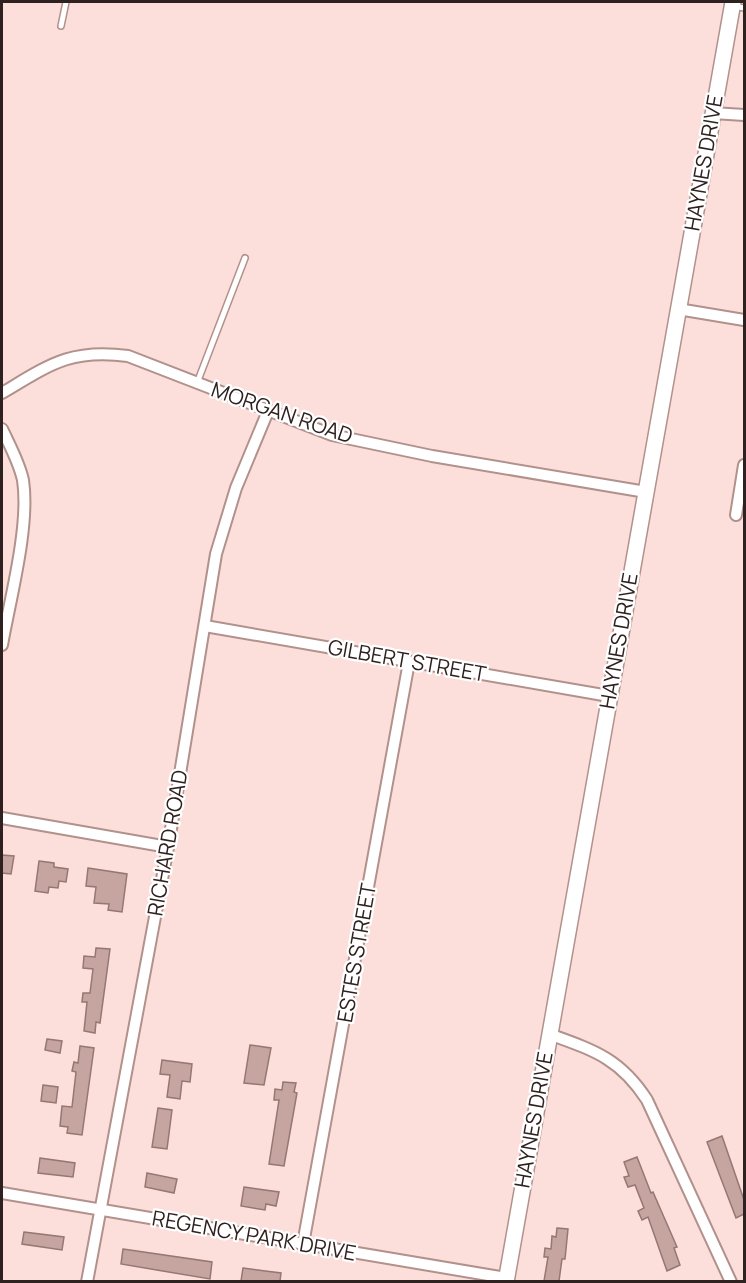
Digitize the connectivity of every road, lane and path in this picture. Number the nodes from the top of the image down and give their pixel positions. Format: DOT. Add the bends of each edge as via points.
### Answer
graph roads {
  1 [pos="66,2"];
  2 [pos="737,5"];
  3 [pos="61,26"];
  4 [pos="713,112"];
  5 [pos="744,115"];
  6 [pos="245,258"];
  7 [pos="678,309"];
  8 [pos="744,320"];
  9 [pos="197,383"];
  10 [pos="2,393"];
  11 [pos="268,411"];
  12 [pos="2,429"];
  13 [pos="744,465"];
  14 [pos="646,492"];
  15 [pos="736,515"];
  16 [pos="205,626"];
  17 [pos="2,645"];
  18 [pos="409,662"];
  19 [pos="609,696"];
  20 [pos="2,818"];
  21 [pos="168,848"];
  22 [pos="549,1034"];
  23 [pos="2,1193"];
  24 [pos="99,1210"];
  25 [pos="303,1244"];
  26 [pos="506,1280"];
  27 [pos="87,1281"];
  28 [pos="730,1281"];
  1 -- 3 [label="lane"];
  2 -- 4 [label="street, HAYNES DRIVE"];
  4 -- 5 [label="street"];
  4 -- 7 [label="street, HAYNES DRIVE"];
  6 -- 9 [label="lane"];
  7 -- 8 [label="street"];
  7 -- 14 [label="street, HAYNES DRIVE"];
  9 -- 10 [label="street, MORGAN ROAD" via="128,356 81,354 57,360"];
  9 -- 11 [label="street, MORGAN ROAD"];
  11 -- 14 [label="street, MORGAN ROAD" via="355,440"];
  11 -- 16 [label="street, RICHARD ROAD" via="225,522"];
  12 -- 17 [label="street" via="18,464 24,502"];
  13 -- 15 [label="street"];
  14 -- 19 [label="street, HAYNES DRIVE"];
  16 -- 18 [label="street, GILBERT STREET"];
  16 -- 21 [label="street, RICHARD ROAD"];
  18 -- 19 [label="street, GILBERT STREET"];
  18 -- 25 [label="street, ESTES STREET"];
  19 -- 22 [label="street, HAYNES DRIVE"];
  20 -- 21 [label="street"];
  21 -- 24 [label="street, RICHARD ROAD"];
  22 -- 26 [label="street, HAYNES DRIVE"];
  22 -- 28 [label="street" via="597,1052 616,1063 634,1081"];
  23 -- 24 [label="street, REGENCY PARK DRIVE"];
  24 -- 25 [label="street, REGENCY PARK DRIVE"];
  24 -- 27 [label="street, RICHARD ROAD"];
  25 -- 26 [label="street, REGENCY PARK DRIVE"];
}
